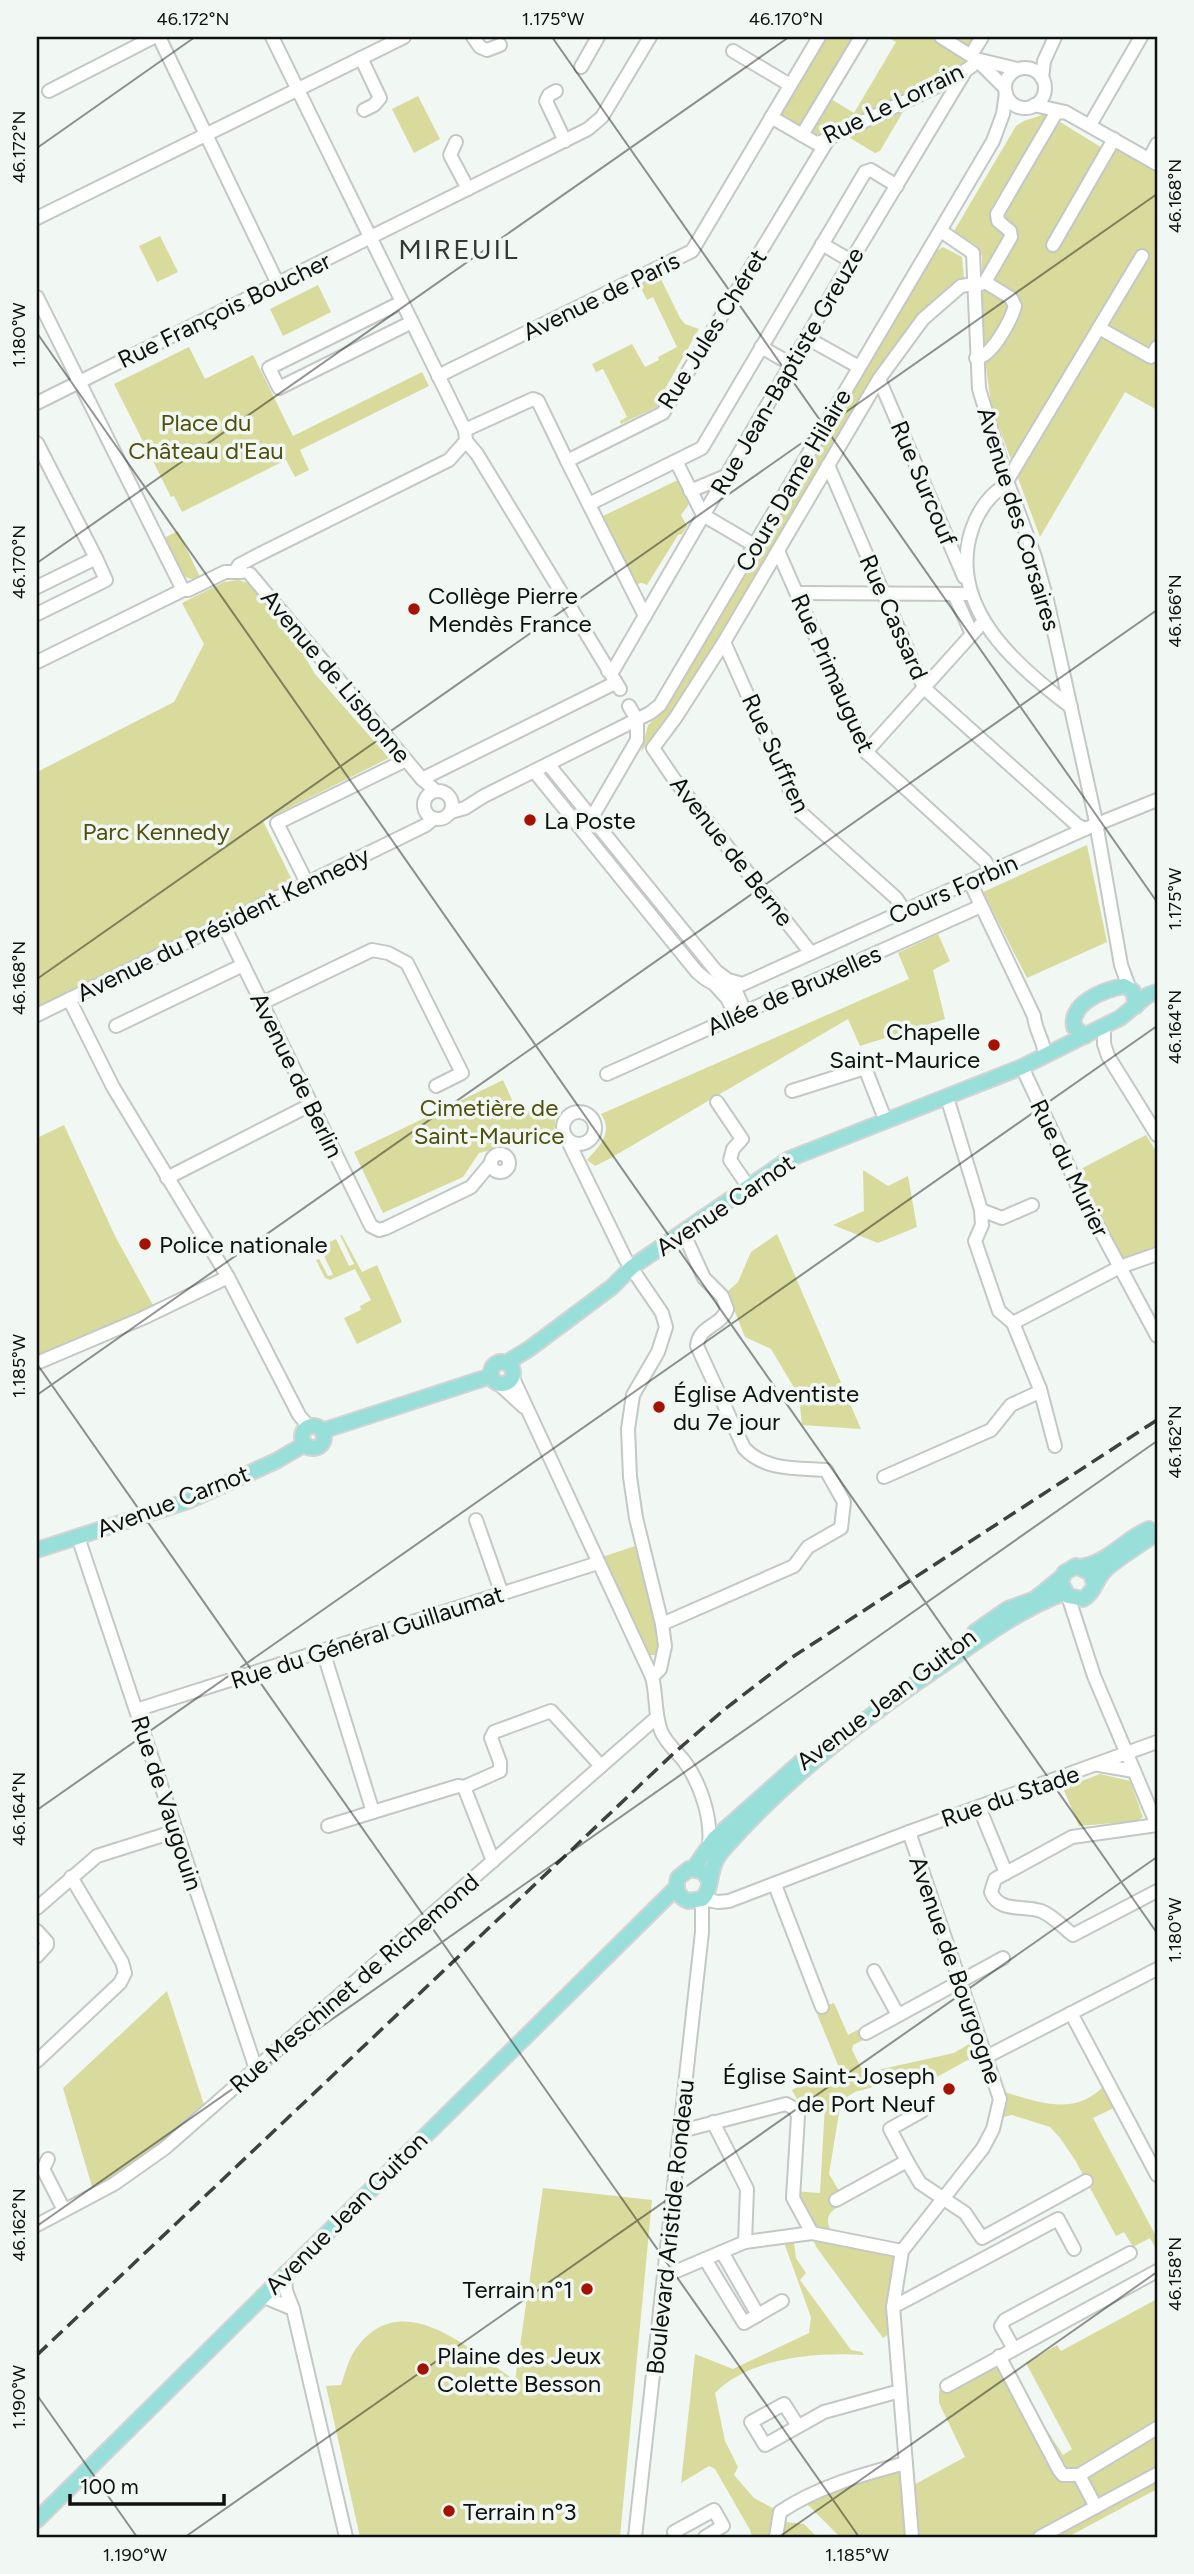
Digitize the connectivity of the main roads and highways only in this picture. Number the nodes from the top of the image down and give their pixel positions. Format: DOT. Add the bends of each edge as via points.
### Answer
graph roads {
  1 [pos="1128,993"];
  2 [pos="1153,993"];
  3 [pos="1079,1032"];
  4 [pos="1157,1526"];
  5 [pos="1157,1533"];
  6 [pos="37,1550"];
  7 [pos="1081,1567"];
  8 [pos="1062,1577"];
  9 [pos="1094,1583"];
  10 [pos="1066,1595"];
  11 [pos="694,1868"];
  12 [pos="695,1892"];
  13 [pos="37,2520"];
  1 -- 2 [label="main road"];
  1 -- 3 [label="main road" via="1104,1027"];
  1 -- 3 [label="main road" via="1080,1006 1072,1018"];
  3 -- 6 [label="main road, Avenue Carnot" via="1022,1067 789,1159 632,1267 529,1349 510,1370 495,1365 495,1380 316,1429 302,1435 305,1444 276,1461 188,1501"];
  4 -- 7 [label="main road" via="1128,1540 1103,1560"];
  5 -- 9 [label="main road" via="1105,1569"];
  7 -- 8 [label="main road"];
  7 -- 9 [label="main road" via="1091,1573"];
  8 -- 10 [label="main road"];
  8 -- 11 [label="main road, Avenue Jean Guiton" via="1035,1599 1007,1609 864,1709 713,1836"];
  9 -- 10 [label="main road" via="1084,1598"];
  10 -- 12 [label="main road, Avenue Jean Guiton" via="1035,1606 987,1635 841,1739 717,1858"];
  11 -- 12 [label="main road" via="702,1871"];
  11 -- 12 [label="main road, Avenue Jean Guiton" via="680,1874"];
  12 -- 13 [label="main road, Avenue Jean Guiton" via="657,1907"];
}
